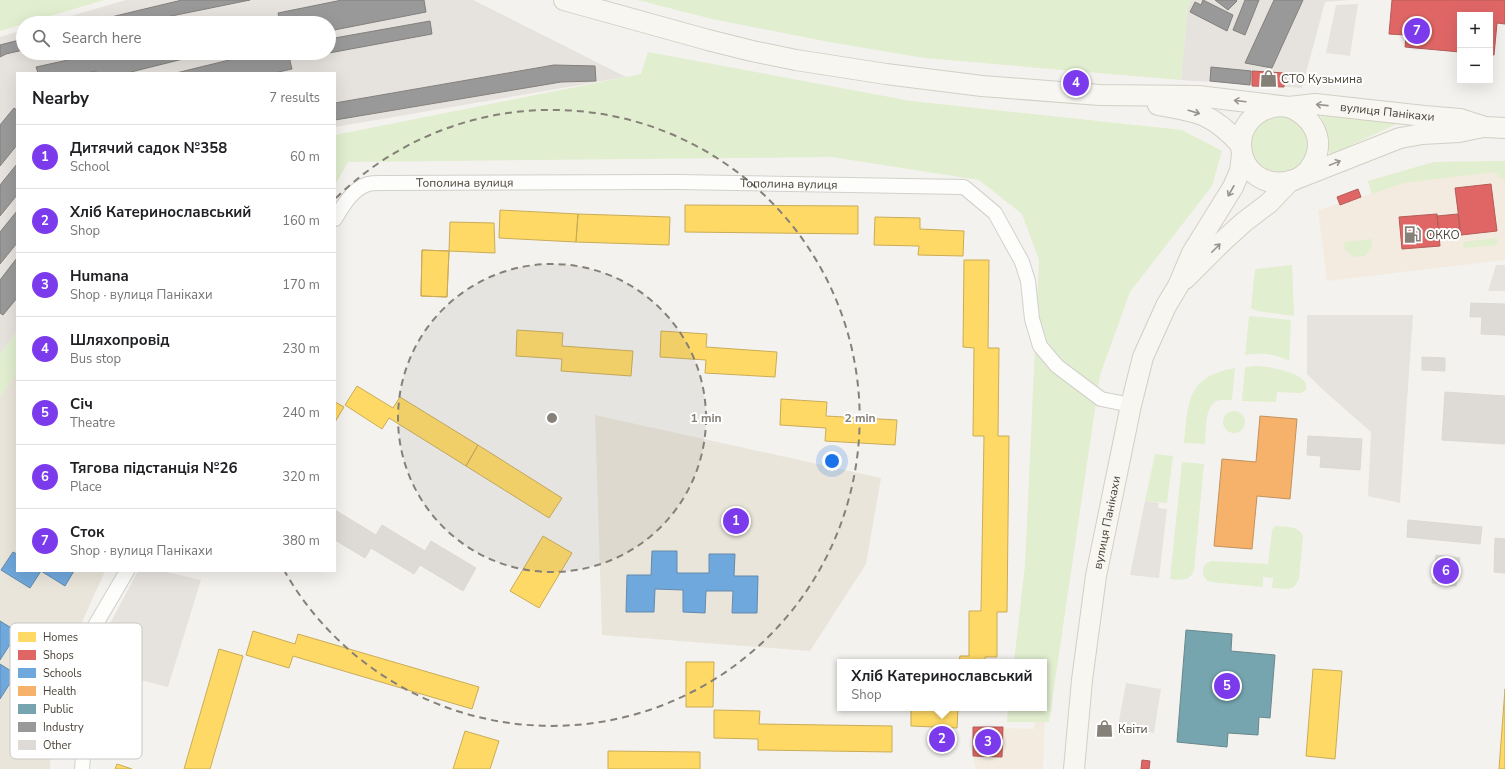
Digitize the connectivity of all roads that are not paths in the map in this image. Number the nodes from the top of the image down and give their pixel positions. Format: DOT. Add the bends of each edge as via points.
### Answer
graph roads {
  1 [pos="564,0"];
  2 [pos="1100,95"];
  3 [pos="1284,106"];
  4 [pos="1485,127"];
  5 [pos="1505,128"];
  6 [pos="1241,150"];
  7 [pos="1295,179"];
  8 [pos="336,217"];
  9 [pos="1178,286"];
  10 [pos="1131,405"];
  11 [pos="126,572"];
  12 [pos="97,623"];
  13 [pos="83,759"];
  14 [pos="82,769"];
  15 [pos="1074,769"];
  1 -- 2 [label="main road" via="708,40 796,60 982,86"];
  3 -- 2 [label="main road, one-way" via="1198,96"];
  2 -- 6 [label="main road, one-way" via="1188,110 1203,115 1227,130"];
  4 -- 3 [label="main road, вулиця Панікахи, one-way" via="1460,119 1315,104"];
  3 -- 6 [label="main road" via="1264,109 1251,118 1242,135"];
  3 -- 7 [label="main road" via="1306,117 1316,134 1318,144 1313,163"];
  4 -- 5 [label="main road, вулиця Панікахи"];
  7 -- 4 [label="main road, вулиця Панікахи, one-way" via="1400,138"];
  6 -- 7 [label="main road" via="1252,172 1260,178 1280,183"];
  6 -- 9 [label="main road, вулиця Панікахи, one-way" via="1240,171 1233,187 1192,253"];
  9 -- 7 [label="main road, вулиця Панікахи, one-way" via="1222,242"];
  8 -- 10 [label="street, Тополина вулиця" via="348,198 357,191 368,184 381,183 678,182 964,187 995,213 1022,262 1028,281 1032,319 1040,346 1057,366 1101,399"];
  9 -- 10 [label="main road, вулиця Панікахи" via="1143,357"];
  10 -- 15 [label="main road, вулиця Панікахи" via="1096,576 1082,680"];
  11 -- 12 [label="street"];
  13 -- 14 [label="street"];
}
